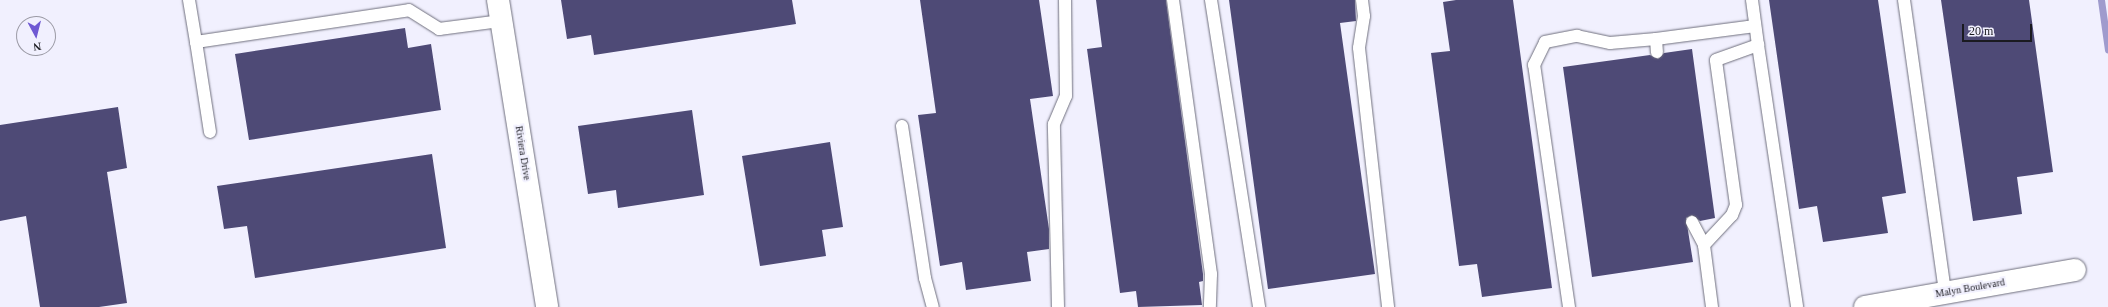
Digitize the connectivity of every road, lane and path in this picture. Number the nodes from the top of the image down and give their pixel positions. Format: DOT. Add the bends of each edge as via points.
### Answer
graph roads {
  1 [pos="189,0"];
  2 [pos="498,0"];
  3 [pos="1065,0"];
  4 [pos="1173,0"];
  5 [pos="1211,0"];
  6 [pos="1362,0"];
  7 [pos="1752,0"];
  8 [pos="1904,0"];
  9 [pos="501,21"];
  10 [pos="1755,26"];
  11 [pos="1656,39"];
  12 [pos="196,42"];
  13 [pos="1758,45"];
  14 [pos="1657,52"];
  15 [pos="902,126"];
  16 [pos="210,132"];
  17 [pos="1692,222"];
  18 [pos="1704,245"];
  19 [pos="2075,270"];
  20 [pos="1945,293"];
  21 [pos="547,307"];
  22 [pos="933,307"];
  23 [pos="1058,307"];
  24 [pos="1210,307"];
  25 [pos="1259,307"];
  26 [pos="1388,307"];
  27 [pos="1569,307"];
  28 [pos="1712,307"];
  29 [pos="1797,307"];
  30 [pos="1865,307"];
  1 -- 12 [label="lane"];
  2 -- 9 [label="street, Riviera Drive"];
  3 -- 23 [label="lane" via="1066,96 1054,124"];
  4 -- 24 [label="lane" via="1211,274"];
  5 -- 25 [label="lane"];
  6 -- 26 [label="lane" via="1364,16 1359,48"];
  7 -- 10 [label="lane"];
  8 -- 20 [label="lane"];
  9 -- 12 [label="lane" via="439,29 409,10"];
  9 -- 21 [label="street, Riviera Drive"];
  10 -- 11 [label="lane"];
  10 -- 13 [label="lane"];
  11 -- 14 [label="lane"];
  11 -- 27 [label="lane" via="1610,43 1576,36 1545,42 1534,65"];
  12 -- 16 [label="lane"];
  13 -- 18 [label="lane" via="1716,60 1736,205 1732,214"];
  13 -- 29 [label="lane"];
  15 -- 22 [label="lane" via="925,278"];
  17 -- 18 [label="lane"];
  18 -- 28 [label="lane"];
  19 -- 20 [label="street, Malyn Boulevard"];
  20 -- 30 [label="street, Malyn Boulevard"];
}
